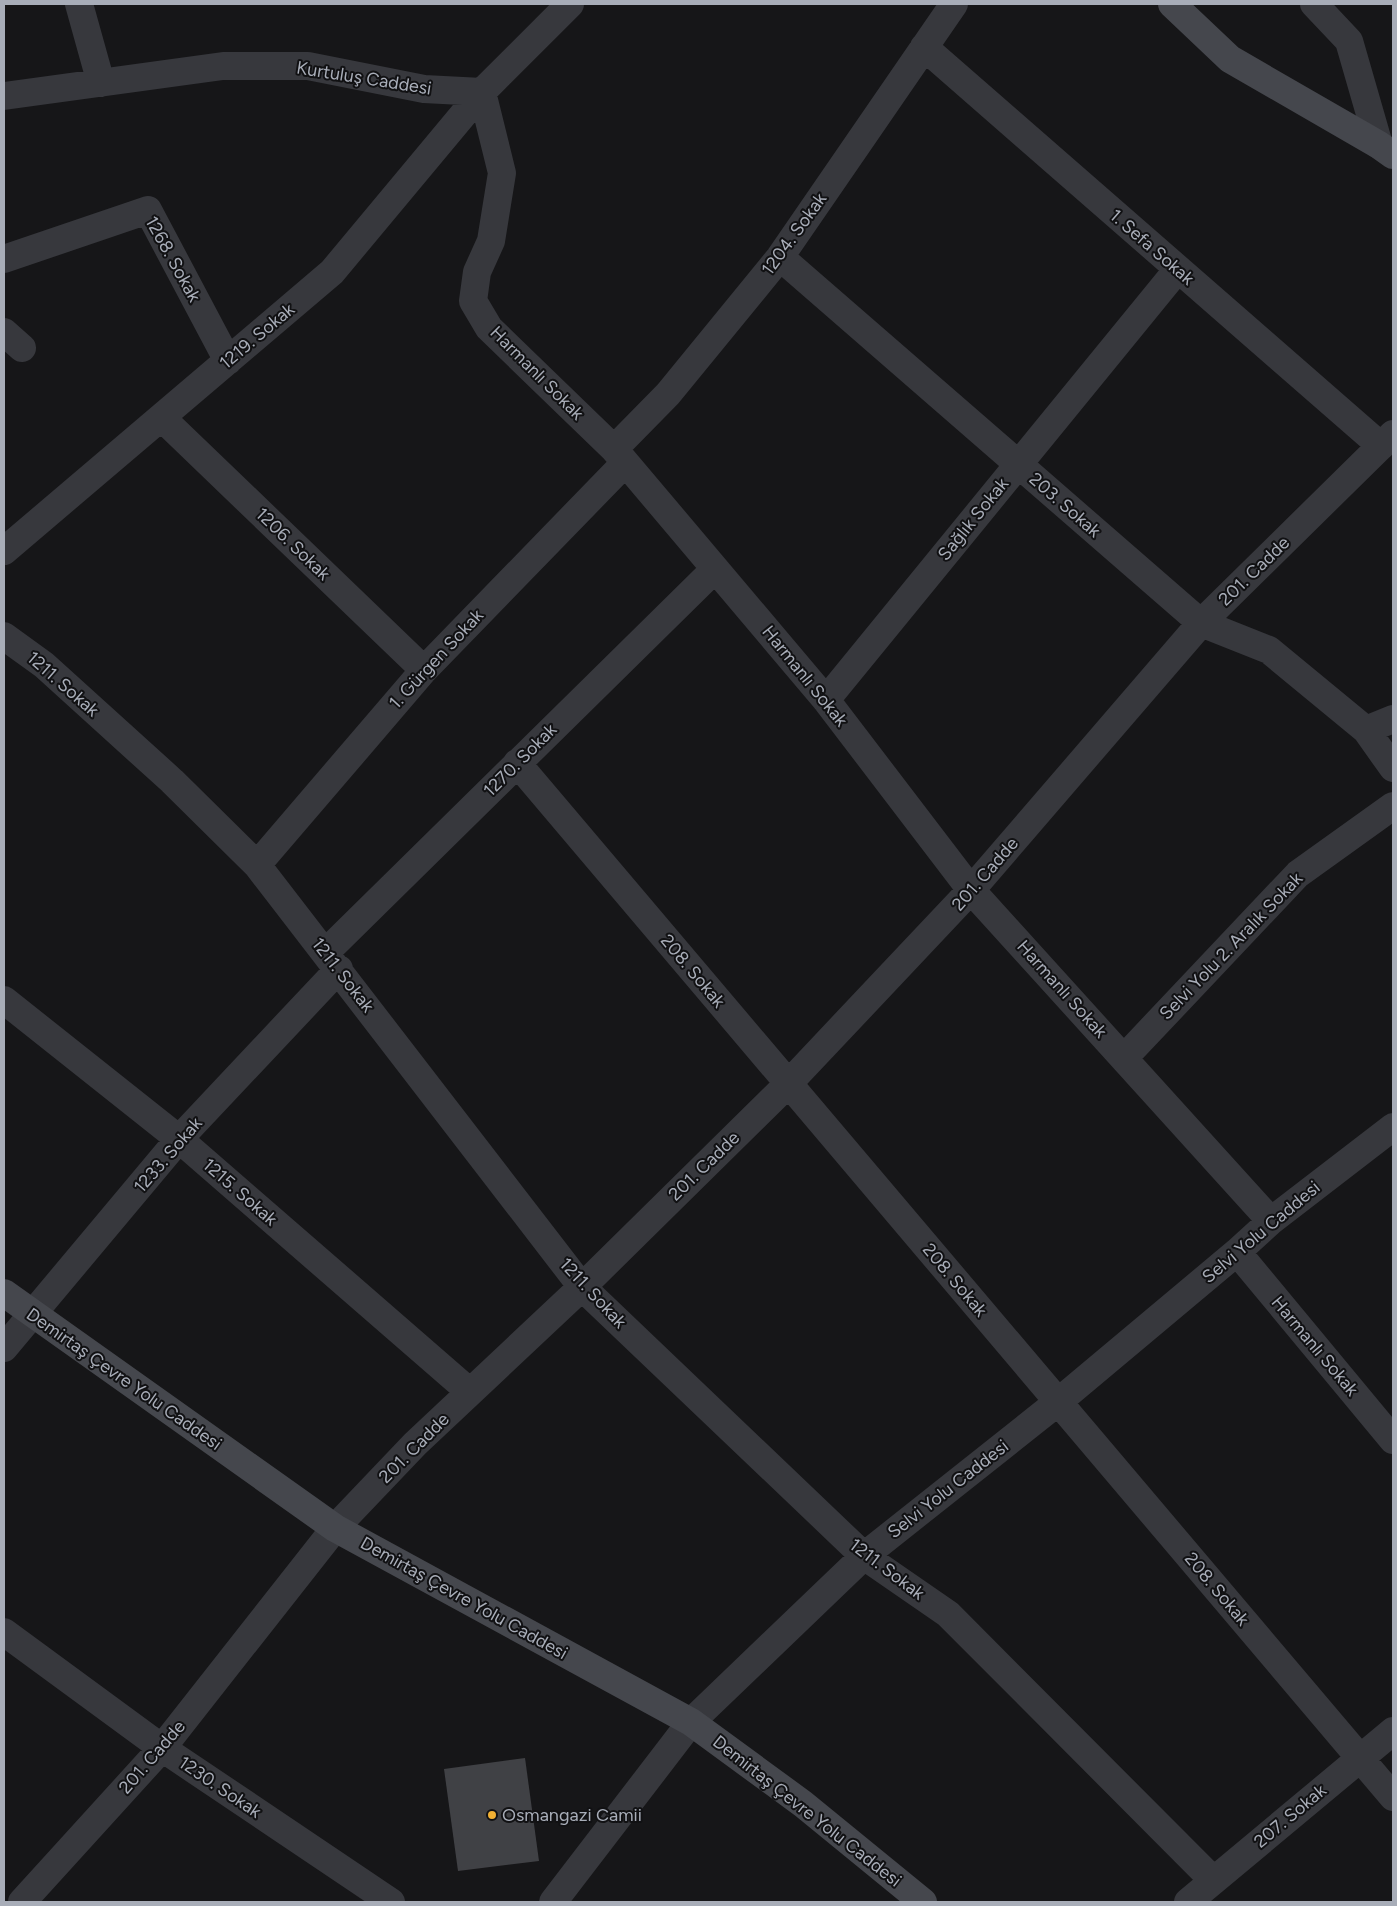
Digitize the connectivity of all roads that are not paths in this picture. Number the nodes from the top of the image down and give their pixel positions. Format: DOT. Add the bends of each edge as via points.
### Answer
graph roads {
  1 [pos="79,4"];
  2 [pos="570,4"];
  3 [pos="954,4"];
  4 [pos="1172,4"];
  5 [pos="1314,4"];
  6 [pos="924,47"];
  7 [pos="101,83"];
  8 [pos="482,92"];
  9 [pos="4,96"];
  10 [pos="1386,150"];
  11 [pos="780,258"];
  12 [pos="4,259"];
  13 [pos="1178,269"];
  14 [pos="228,361"];
  15 [pos="162,418"];
  16 [pos="1387,440"];
  17 [pos="619,456"];
  18 [pos="1018,464"];
  19 [pos="4,551"];
  20 [pos="715,569"];
  21 [pos="1201,623"];
  22 [pos="4,636"];
  23 [pos="424,670"];
  24 [pos="826,700"];
  25 [pos="1393,719"];
  26 [pos="1366,730"];
  27 [pos="517,763"];
  28 [pos="1393,768"];
  29 [pos="1393,806"];
  30 [pos="257,865"];
  31 [pos="972,890"];
  32 [pos="332,961"];
  33 [pos="4,1000"];
  34 [pos="1124,1058"];
  35 [pos="788,1084"];
  36 [pos="1393,1127"];
  37 [pos="179,1140"];
  38 [pos="1271,1221"];
  39 [pos="1237,1252"];
  40 [pos="582,1287"];
  41 [pos="4,1293"];
  42 [pos="32,1315"];
  43 [pos="4,1348"];
  44 [pos="470,1392"];
  45 [pos="1058,1402"];
  46 [pos="1393,1440"];
  47 [pos="335,1528"];
  48 [pos="864,1556"];
  49 [pos="4,1632"];
  50 [pos="691,1722"];
  51 [pos="1393,1731"];
  52 [pos="162,1748"];
  53 [pos="1360,1758"];
  54 [pos="1393,1797"];
  55 [pos="1213,1880"];
  56 [pos="4,1895"];
  57 [pos="13,1902"];
  58 [pos="22,1902"];
  59 [pos="391,1902"];
  60 [pos="553,1902"];
  61 [pos="923,1902"];
  62 [pos="1188,1902"];
  1 -- 7 [label="street"];
  2 -- 8 [label="street"];
  3 -- 6 [label="street, 1204. Sokak"];
  4 -- 10 [label="main road" via="1230,59"];
  5 -- 10 [label="street" via="1348,41"];
  6 -- 11 [label="street, 1204. Sokak"];
  6 -- 13 [label="street, 1. Sefa Sokak"];
  7 -- 8 [label="street, Kurtuluş Caddesi" via="223,66 308,66 424,89"];
  7 -- 9 [label="street, Kurtuluş Caddesi"];
  8 -- 14 [label="street, 1219. Sokak" via="332,272"];
  8 -- 17 [label="street, Harmanlı Sokak" via="502,173 491,241 477,272 473,301 489,328"];
  11 -- 17 [label="street, 1204. Sokak"];
  11 -- 18 [label="street, 203. Sokak"];
  12 -- 14 [label="street, 1268. Sokak" via="148,210"];
  13 -- 16 [label="street, 1. Sefa Sokak"];
  13 -- 18 [label="street, Sağlık Sokak"];
  14 -- 15 [label="street, 1219. Sokak"];
  15 -- 19 [label="street, 1219. Sokak"];
  15 -- 23 [label="street, 1206. Sokak"];
  16 -- 21 [label="street, 201. Cadde"];
  17 -- 20 [label="street, Harmanlı Sokak"];
  17 -- 23 [label="street, 1. Gürgen Sokak"];
  18 -- 21 [label="street, 203. Sokak"];
  18 -- 24 [label="street, Sağlık Sokak"];
  20 -- 24 [label="street, Harmanlı Sokak"];
  20 -- 27 [label="street, 1270. Sokak"];
  21 -- 26 [label="street, 203. Sokak" via="1269,650"];
  21 -- 31 [label="street, 201. Cadde"];
  22 -- 30 [label="street, 1211. Sokak" via="51,671 172,781"];
  23 -- 30 [label="street, 1. Gürgen Sokak"];
  24 -- 31 [label="street, Harmanlı Sokak"];
  25 -- 26 [label="street"];
  26 -- 28 [label="street, 203. Sokak"];
  27 -- 32 [label="street, 1270. Sokak"];
  27 -- 35 [label="street, 208. Sokak"];
  29 -- 34 [label="street, Selvi Yolu 2. Aralık Sokak" via="1298,874"];
  30 -- 32 [label="street, 1211. Sokak"];
  31 -- 34 [label="street, Harmanlı Sokak"];
  31 -- 35 [label="street, 201. Cadde"];
  32 -- 37 [label="street, 1233. Sokak"];
  32 -- 40 [label="street, 1211. Sokak"];
  33 -- 37 [label="street, 1215. Sokak"];
  34 -- 38 [label="street, Harmanlı Sokak"];
  35 -- 40 [label="street, 201. Cadde"];
  35 -- 45 [label="street, 208. Sokak"];
  36 -- 38 [label="street, Selvi Yolu Caddesi"];
  37 -- 42 [label="street, 1233. Sokak"];
  37 -- 44 [label="street, 1215. Sokak"];
  38 -- 39 [label="street, Selvi Yolu Caddesi"];
  39 -- 45 [label="street, Selvi Yolu Caddesi"];
  39 -- 46 [label="street, Harmanlı Sokak"];
  40 -- 44 [label="street, 201. Cadde"];
  40 -- 48 [label="street, 1211. Sokak"];
  41 -- 42 [label="main road, Demirtaş Çevre Yolu Caddesi"];
  42 -- 43 [label="street, 1233. Sokak"];
  42 -- 47 [label="main road, Demirtaş Çevre Yolu Caddesi"];
  44 -- 47 [label="street, 201. Cadde"];
  45 -- 48 [label="street, Selvi Yolu Caddesi"];
  45 -- 53 [label="street, 208. Sokak"];
  47 -- 50 [label="main road, Demirtaş Çevre Yolu Caddesi"];
  47 -- 52 [label="street, 201. Cadde"];
  48 -- 50 [label="street, Selvi Yolu Caddesi"];
  48 -- 55 [label="street, 1211. Sokak" via="948,1614"];
  49 -- 52 [label="street, 1230. Sokak"];
  50 -- 60 [label="street, Selvi Yolu Caddesi"];
  50 -- 61 [label="main road, Demirtaş Çevre Yolu Caddesi" via="803,1804"];
  51 -- 53 [label="street, 207. Sokak"];
  52 -- 58 [label="street, 201. Cadde"];
  52 -- 59 [label="street, 1230. Sokak"];
  53 -- 54 [label="street, 208. Sokak"];
  53 -- 55 [label="street, 207. Sokak"];
  55 -- 62 [label="street, 207. Sokak"];
  56 -- 57 [label="street"];
}
